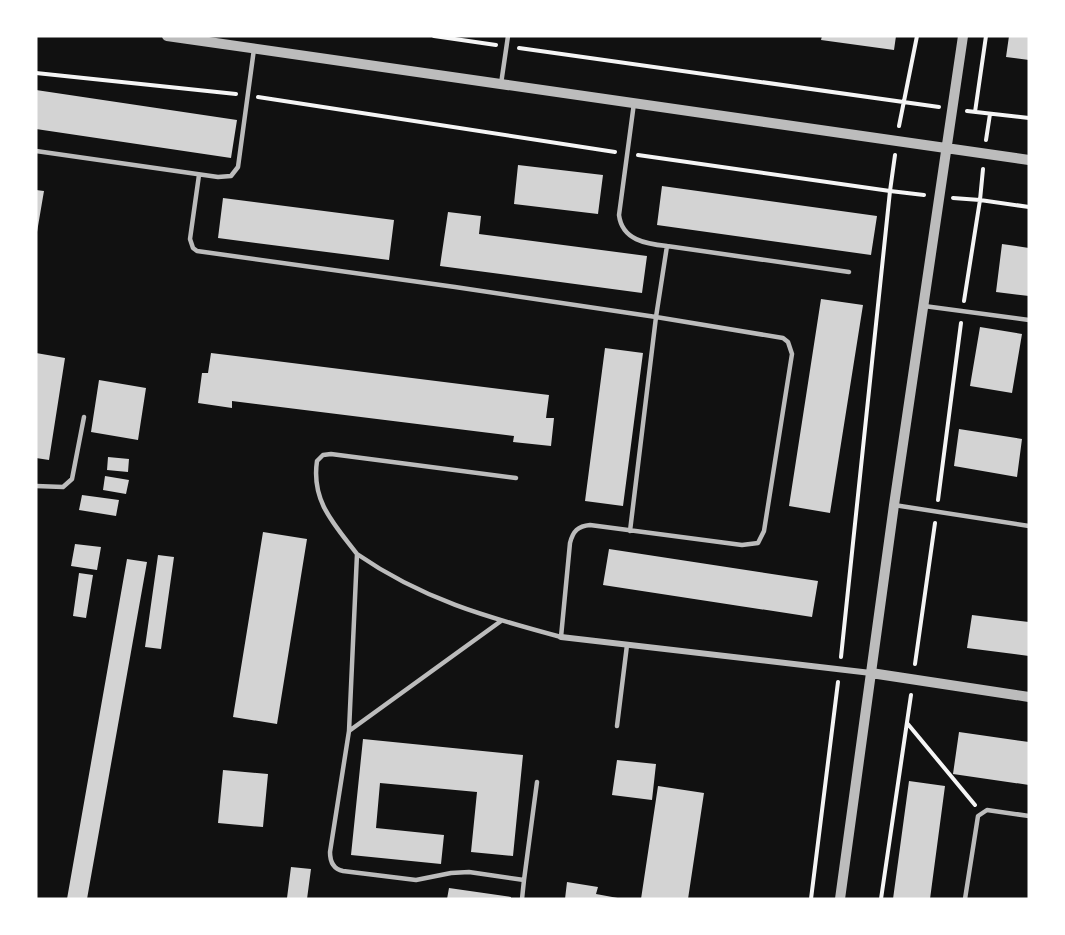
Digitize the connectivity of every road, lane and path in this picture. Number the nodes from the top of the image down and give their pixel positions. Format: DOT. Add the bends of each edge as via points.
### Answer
graph roads {
  1 [pos="167,36"];
  2 [pos="434,36"];
  3 [pos="508,36"];
  4 [pos="917,36"];
  5 [pos="963,36"];
  6 [pos="986,36"];
  7 [pos="506,46"];
  8 [pos="255,49"];
  9 [pos="36,73"];
  10 [pos="501,84"];
  11 [pos="248,96"];
  12 [pos="904,101"];
  13 [pos="634,103"];
  14 [pos="952,109"];
  15 [pos="975,112"];
  16 [pos="1029,118"];
  17 [pos="946,148"];
  18 [pos="36,151"];
  19 [pos="627,153"];
  20 [pos="1029,160"];
  21 [pos="200,175"];
  22 [pos="667,246"];
  23 [pos="849,272"];
  24 [pos="924,306"];
  25 [pos="656,317"];
  26 [pos="1029,320"];
  27 [pos="84,417"];
  28 [pos="516,478"];
  29 [pos="36,486"];
  30 [pos="894,505"];
  31 [pos="1029,526"];
  32 [pos="630,531"];
  33 [pos="357,554"];
  34 [pos="501,621"];
  35 [pos="561,637"];
  36 [pos="627,645"];
  37 [pos="839,670"];
  38 [pos="871,673"];
  39 [pos="1029,697"];
  40 [pos="907,722"];
  41 [pos="617,726"];
  42 [pos="349,731"];
  43 [pos="537,782"];
  44 [pos="982,812"];
  45 [pos="1029,816"];
  46 [pos="524,880"];
  47 [pos="522,899"];
  48 [pos="811,899"];
  49 [pos="840,899"];
  50 [pos="964,899"];
  1 -- 8 [label="street"];
  2 -- 7 [label="path"];
  3 -- 7 [label="lane"];
  4 -- 12 [label="path"];
  5 -- 14 [label="street"];
  6 -- 15 [label="path"];
  7 -- 10 [label="lane"];
  7 -- 12 [label="path"];
  8 -- 10 [label="street"];
  8 -- 11 [label="lane"];
  9 -- 11 [label="path"];
  10 -- 13 [label="street"];
  11 -- 19 [label="path"];
  11 -- 21 [label="lane" via="237,171 227,177"];
  12 -- 14 [label="path"];
  13 -- 17 [label="street"];
  13 -- 19 [label="lane"];
  14 -- 15 [label="path"];
  14 -- 17 [label="street"];
  15 -- 16 [label="path"];
  17 -- 20 [label="street"];
  17 -- 24 [label="street"];
  18 -- 21 [label="lane"];
  19 -- 22 [label="lane" via="619,210 621,225 640,241"];
  19 -- 37 [label="path" via="890,191"];
  21 -- 25 [label="lane" via="190,239 193,248 202,252"];
  22 -- 23 [label="lane"];
  22 -- 25 [label="lane"];
  24 -- 26 [label="lane"];
  24 -- 30 [label="street"];
  25 -- 32 [label="lane"];
  25 -- 32 [label="lane" via="776,335 788,342 792,354 764,531 758,543 742,545"];
  27 -- 29 [label="lane" via="72,479 63,487"];
  28 -- 33 [label="lane" via="323,455 316,467 318,493 327,513"];
  30 -- 31 [label="lane"];
  30 -- 38 [label="street"];
  32 -- 35 [label="lane" via="582,526 572,535"];
  33 -- 34 [label="lane" via="406,585"];
  33 -- 42 [label="lane"];
  34 -- 35 [label="lane"];
  34 -- 42 [label="lane"];
  35 -- 36 [label="street"];
  36 -- 37 [label="street"];
  36 -- 41 [label="lane"];
  37 -- 38 [label="street"];
  37 -- 48 [label="path"];
  38 -- 39 [label="street"];
  38 -- 49 [label="street"];
  40 -- 44 [label="path"];
  42 -- 46 [label="lane" via="330,852 333,866 338,870 416,880 469,872"];
  43 -- 46 [label="lane"];
  44 -- 45 [label="lane"];
  44 -- 50 [label="lane"];
  46 -- 47 [label="lane"];
}
